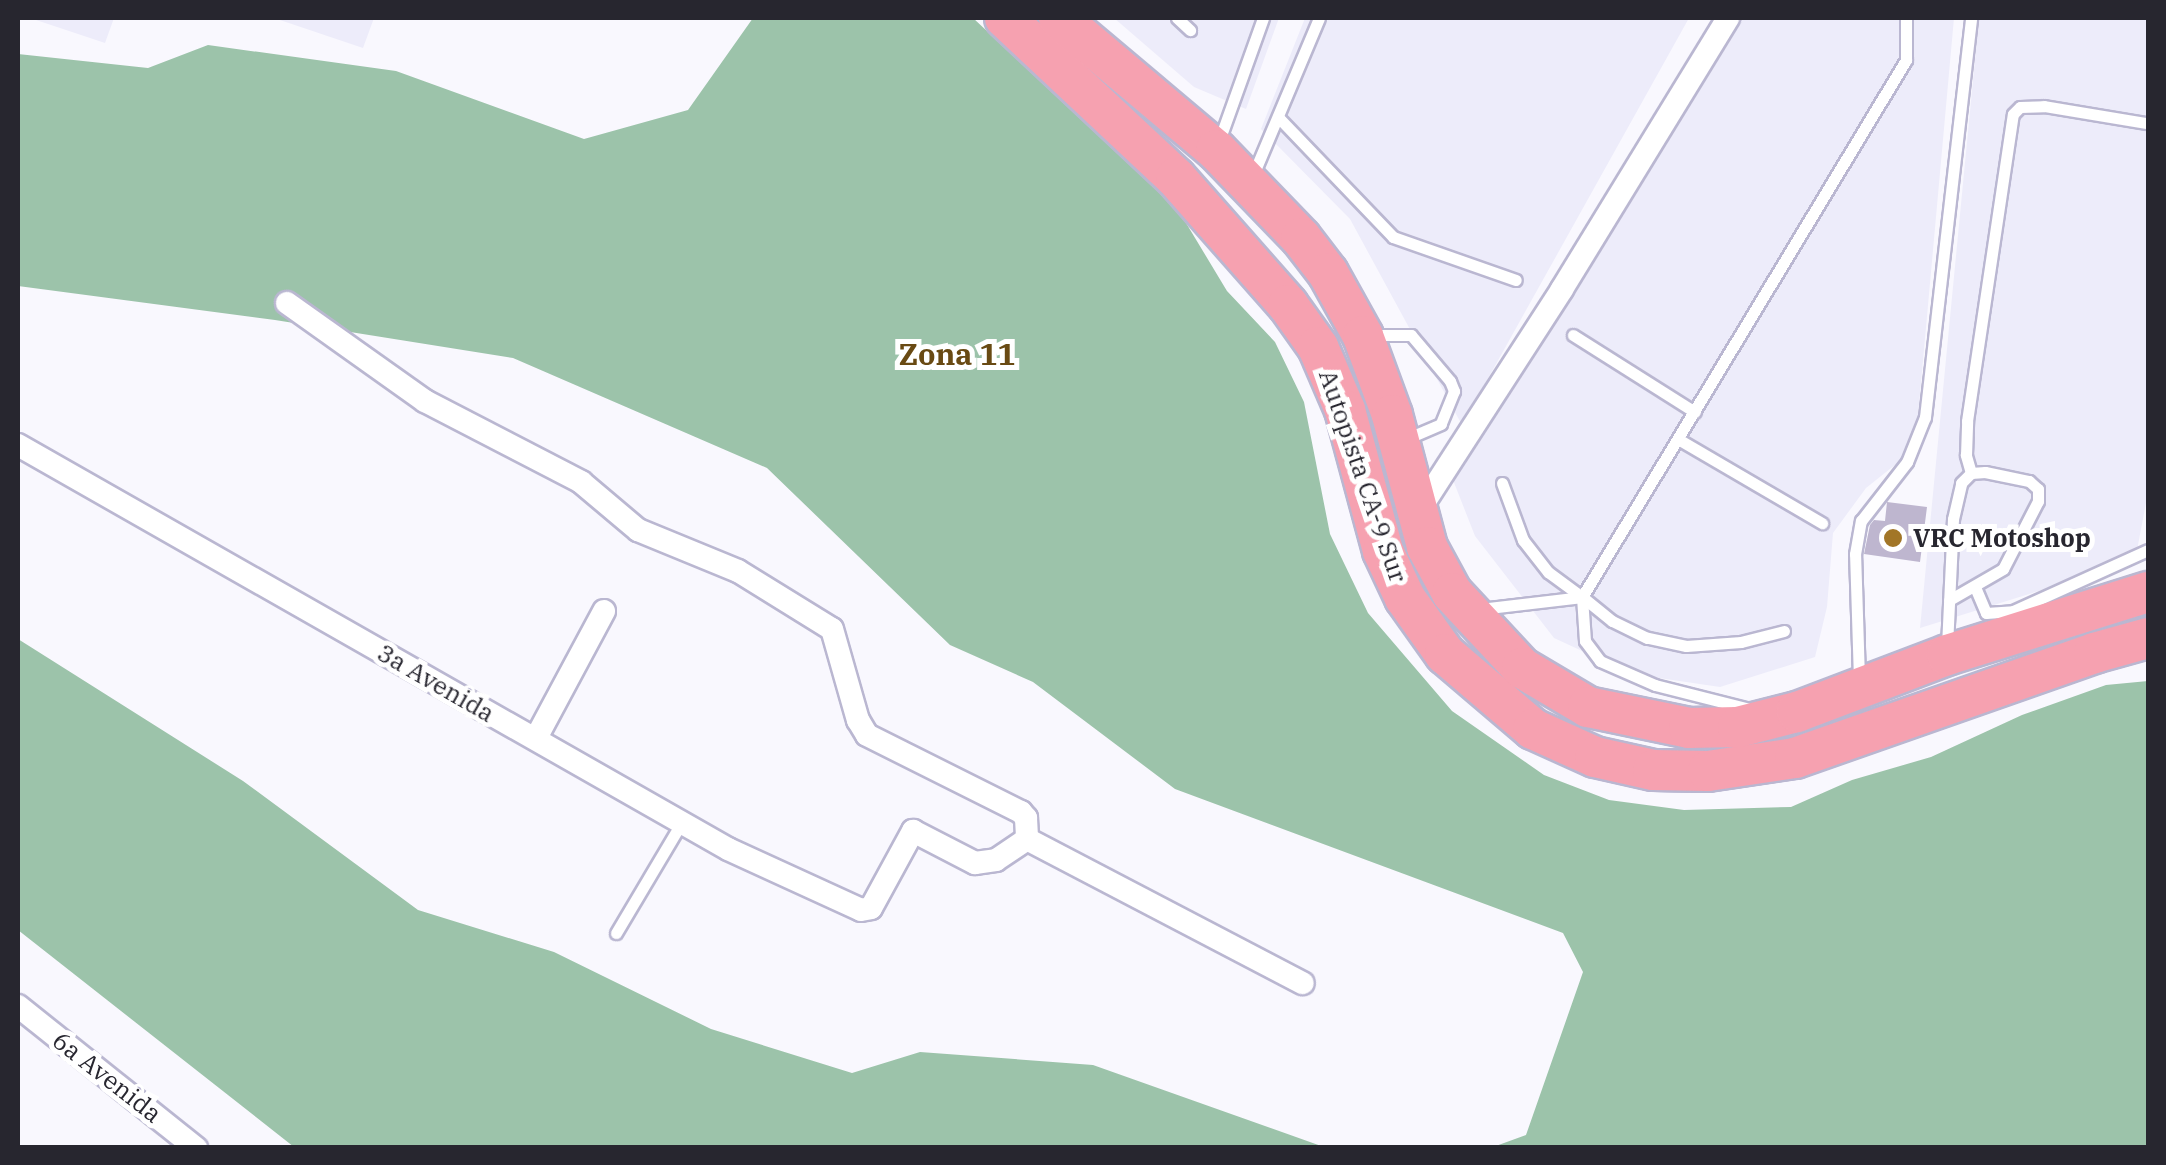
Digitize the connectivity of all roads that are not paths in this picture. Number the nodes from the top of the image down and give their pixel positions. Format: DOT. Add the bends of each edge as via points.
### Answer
graph roads {
  1 [pos="1005,18"];
  2 [pos="1059,18"];
  3 [pos="1177,18"];
  4 [pos="1263,18"];
  5 [pos="1319,18"];
  6 [pos="1728,18"];
  7 [pos="1906,18"];
  8 [pos="1970,18"];
  9 [pos="1190,30"];
  10 [pos="1279,118"];
  11 [pos="2146,123"];
  12 [pos="1216,150"];
  13 [pos="1176,178"];
  14 [pos="1249,182"];
  15 [pos="1516,280"];
  16 [pos="287,303"];
  17 [pos="1363,336"];
  18 [pos="1573,336"];
  19 [pos="1694,412"];
  20 [pos="1678,438"];
  21 [pos="1399,441"];
  22 [pos="18,445"];
  23 [pos="1971,473"];
  24 [pos="1502,483"];
  25 [pos="1418,512"];
  26 [pos="1822,524"];
  27 [pos="2148,550"];
  28 [pos="1975,587"];
  29 [pos="2148,592"];
  30 [pos="1582,597"];
  31 [pos="1949,600"];
  32 [pos="1466,609"];
  33 [pos="604,611"];
  34 [pos="1784,631"];
  35 [pos="2148,638"];
  36 [pos="1946,655"];
  37 [pos="1860,688"];
  38 [pos="1778,717"];
  39 [pos="536,738"];
  40 [pos="682,822"];
  41 [pos="1027,839"];
  42 [pos="616,933"];
  43 [pos="1302,983"];
  44 [pos="18,1006"];
  45 [pos="196,1148"];
  1 -- 13 [label="highway, Autopista CA-9 Sur"];
  2 -- 12 [label="highway, Autopista CA-9 Sur"];
  3 -- 9 [label="lane"];
  4 -- 12 [label="lane"];
  5 -- 10 [label="lane"];
  6 -- 25 [label="street"];
  7 -- 19 [label="lane" via="1906,60"];
  8 -- 37 [label="lane" via="1925,417 1906,462 1861,521 1855,554"];
  10 -- 14 [label="lane"];
  10 -- 15 [label="lane" via="1394,237"];
  11 -- 23 [label="lane" via="2044,106 2020,107 2014,114 1967,421"];
  12 -- 13 [label="highway"];
  12 -- 14 [label="highway, Autopista CA-9 Sur"];
  13 -- 35 [label="highway, Autopista CA-9 Sur" via="1253,260 1318,347 1405,598 1445,654 1533,729 1595,757 1653,770 1708,771 1795,758"];
  14 -- 17 [label="highway, Autopista CA-9 Sur" via="1328,273"];
  16 -- 41 [label="street" via="425,401 580,482 638,530 738,572 832,630 867,736 1020,812"];
  17 -- 21 [label="highway, Autopista CA-9 Sur"];
  17 -- 21 [label="lane" via="1411,336 1454,391 1441,424"];
  18 -- 19 [label="lane"];
  19 -- 20 [label="lane"];
  20 -- 26 [label="lane"];
  20 -- 30 [label="lane"];
  21 -- 25 [label="highway, Autopista CA-9 Sur"];
  22 -- 39 [label="street, 3a Avenida"];
  23 -- 28 [label="lane" via="2030,481 2038,489 2004,570"];
  23 -- 31 [label="lane" via="1961,483 1953,519"];
  24 -- 30 [label="lane" via="1523,540 1548,572"];
  25 -- 32 [label="highway, Autopista CA-9 Sur" via="1428,547"];
  27 -- 28 [label="lane" via="2013,611 1986,613"];
  28 -- 31 [label="lane"];
  29 -- 36 [label="highway, Autopista CA-9 Sur"];
  30 -- 32 [label="lane"];
  30 -- 34 [label="lane" via="1647,638 1686,646"];
  30 -- 38 [label="lane" via="1585,641 1600,661 1654,685"];
  31 -- 36 [label="lane"];
  32 -- 38 [label="highway, Autopista CA-9 Sur" via="1522,668 1588,706 1688,728 1738,727"];
  33 -- 39 [label="street"];
  36 -- 37 [label="highway, Autopista CA-9 Sur"];
  37 -- 38 [label="highway, Autopista CA-9 Sur"];
  39 -- 40 [label="street, 3a Avenida"];
  40 -- 41 [label="street, 3a Avenida" via="861,910 872,908 913,831 975,862 996,860"];
  40 -- 42 [label="lane"];
  41 -- 43 [label="street"];
  44 -- 45 [label="street, 6a Avenida"];
}
